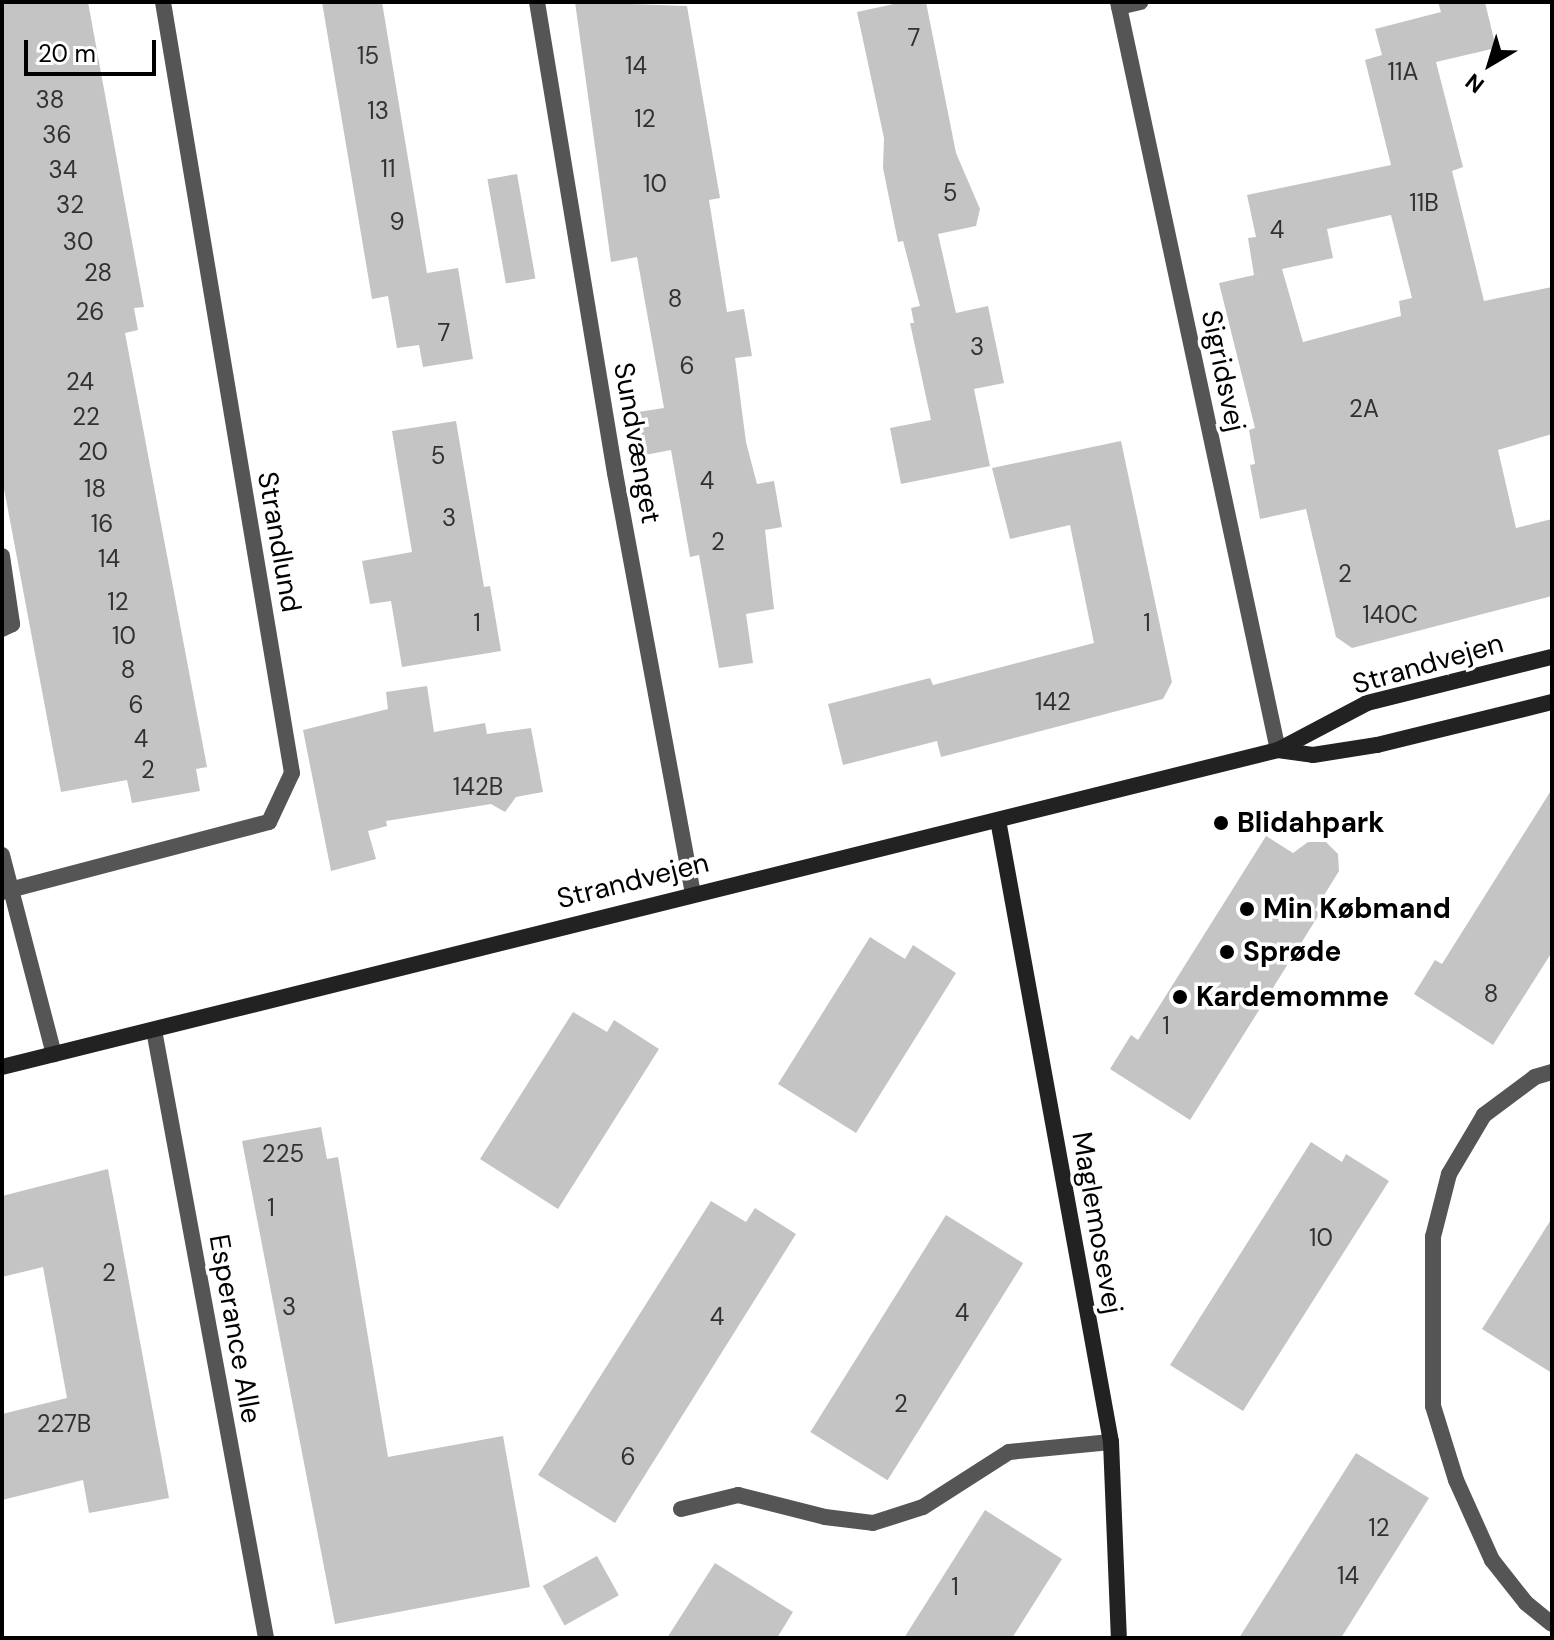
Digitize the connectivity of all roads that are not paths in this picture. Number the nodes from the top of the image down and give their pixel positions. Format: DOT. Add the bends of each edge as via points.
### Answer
graph roads {
  1 [pos="163,2"];
  2 [pos="537,2"];
  3 [pos="1140,2"];
  4 [pos="1119,5"];
  5 [pos="2,556"];
  6 [pos="2,629"];
  7 [pos="1552,657"];
  8 [pos="1552,702"];
  9 [pos="1278,750"];
  10 [pos="998,820"];
  11 [pos="2,855"];
  12 [pos="6,891"];
  13 [pos="693,892"];
  14 [pos="154,1030"];
  15 [pos="54,1054"];
  16 [pos="2,1067"];
  17 [pos="1552,1072"];
  18 [pos="1111,1442"];
  19 [pos="681,1509"];
  20 [pos="1552,1624"];
  21 [pos="266,1638"];
  22 [pos="1119,1638"];
  1 -- 12 [label="street, Strandlund" via="292,773 269,822"];
  2 -- 13 [label="street, Sundvænget" via="615,473"];
  3 -- 4 [label="street"];
  4 -- 9 [label="street, Sigridsvej"];
  5 -- 6 [label="street" via="12,624"];
  7 -- 9 [label="main road, Strandvejen" via="1367,703"];
  8 -- 9 [label="main road, Strandvejen" via="1377,745 1313,755"];
  9 -- 10 [label="main road, Strandvejen"];
  10 -- 13 [label="main road, Strandvejen"];
  10 -- 18 [label="main road, Maglemosevej"];
  11 -- 12 [label="street"];
  12 -- 15 [label="street"];
  13 -- 14 [label="main road, Strandvejen"];
  14 -- 15 [label="main road, Strandvejen"];
  14 -- 21 [label="street, Esperance Alle"];
  15 -- 16 [label="main road, Strandvejen"];
  17 -- 20 [label="street" via="1535,1077 1484,1115 1449,1174 1433,1237 1433,1406 1463,1501 1492,1560 1526,1603"];
  18 -- 19 [label="street" via="1009,1452 923,1507 873,1523 738,1495"];
  18 -- 22 [label="main road, Maglemosevej"];
}
